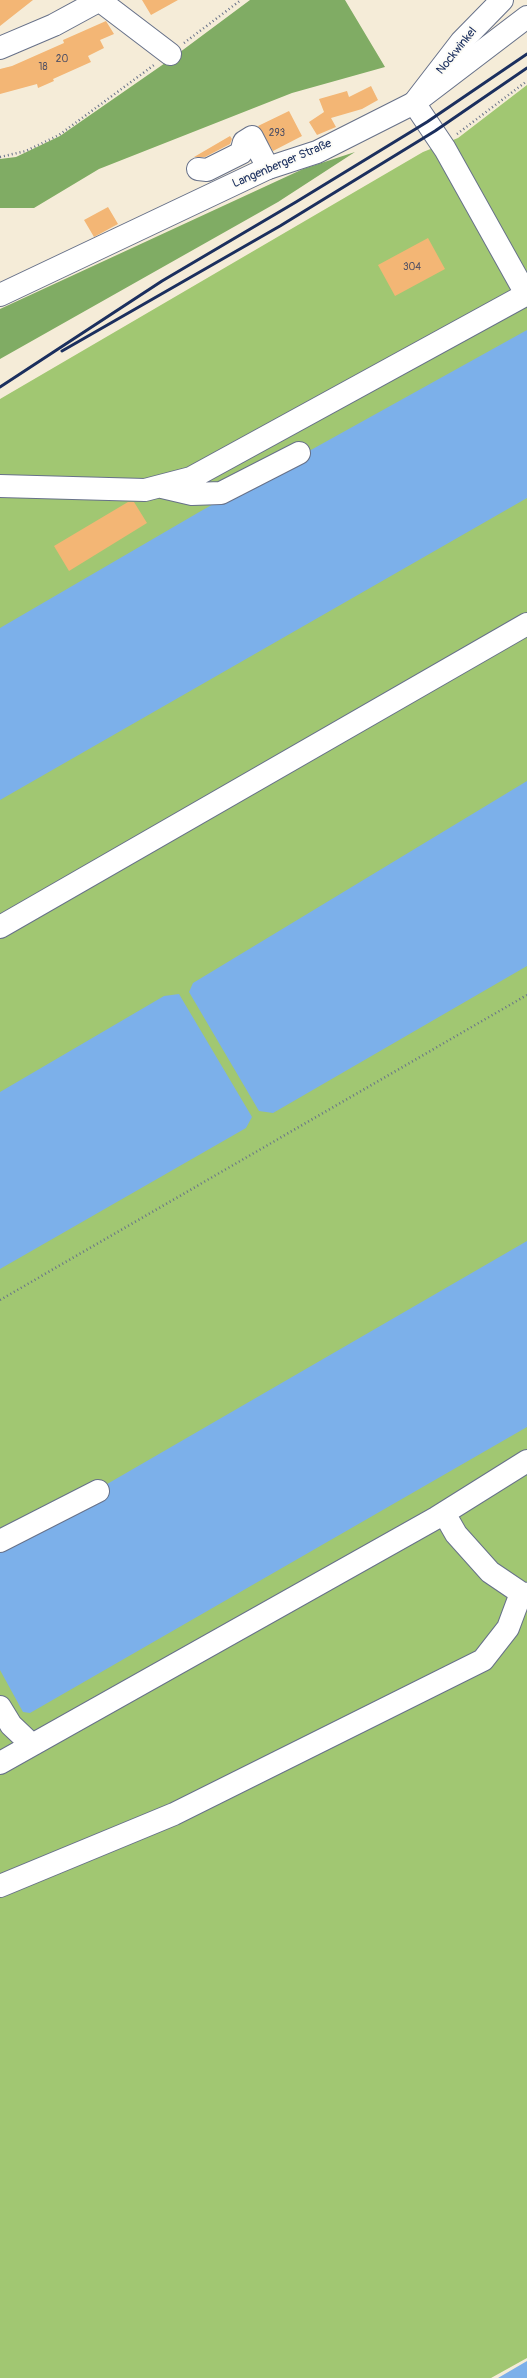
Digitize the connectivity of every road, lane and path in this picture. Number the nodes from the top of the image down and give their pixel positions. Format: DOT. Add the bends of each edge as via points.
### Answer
graph roads {
  1 [pos="100,0"];
  2 [pos="241,0"];
  3 [pos="502,0"];
  4 [pos="527,17"];
  5 [pos="0,48"];
  6 [pos="170,54"];
  7 [pos="527,81"];
  8 [pos="414,103"];
  9 [pos="442,143"];
  10 [pos="0,156"];
  11 [pos="268,168"];
  12 [pos="198,169"];
  13 [pos="526,294"];
  14 [pos="0,295"];
  15 [pos="299,453"];
  16 [pos="0,486"];
  17 [pos="159,486"];
  18 [pos="527,624"];
  19 [pos="0,927"];
  20 [pos="527,996"];
  21 [pos="0,1300"];
  22 [pos="527,1461"];
  23 [pos="98,1491"];
  24 [pos="444,1513"];
  25 [pos="0,1541"];
  26 [pos="524,1594"];
  27 [pos="0,1707"];
  28 [pos="31,1744"];
  29 [pos="0,1762"];
  30 [pos="0,1886"];
  1 -- 5 [label="main road" via="54,25"];
  1 -- 6 [label="main road"];
  2 -- 6 [label="path"];
  3 -- 8 [label="main road, Nockwinkel" via="461,42"];
  4 -- 8 [label="main road, Langenberger Straße"];
  6 -- 10 [label="path" via="59,135 26,151"];
  7 -- 9 [label="path"];
  8 -- 9 [label="main road"];
  8 -- 11 [label="main road, Langenberger Straße" via="317,152"];
  9 -- 13 [label="main road"];
  11 -- 12 [label="main road" via="252,137 244,142 240,153 207,170"];
  11 -- 14 [label="main road, Langenberger Straße"];
  13 -- 17 [label="main road" via="191,478"];
  15 -- 17 [label="main road" via="221,493 192,494"];
  16 -- 17 [label="main road" via="145,490"];
  18 -- 19 [label="main road"];
  20 -- 21 [label="path"];
  22 -- 24 [label="main road"];
  23 -- 25 [label="main road"];
  24 -- 26 [label="main road" via="456,1534 490,1572"];
  24 -- 28 [label="main road"];
  26 -- 30 [label="main road" via="508,1628 483,1660 174,1814"];
  27 -- 28 [label="main road" via="11,1726"];
  28 -- 29 [label="main road"];
}
